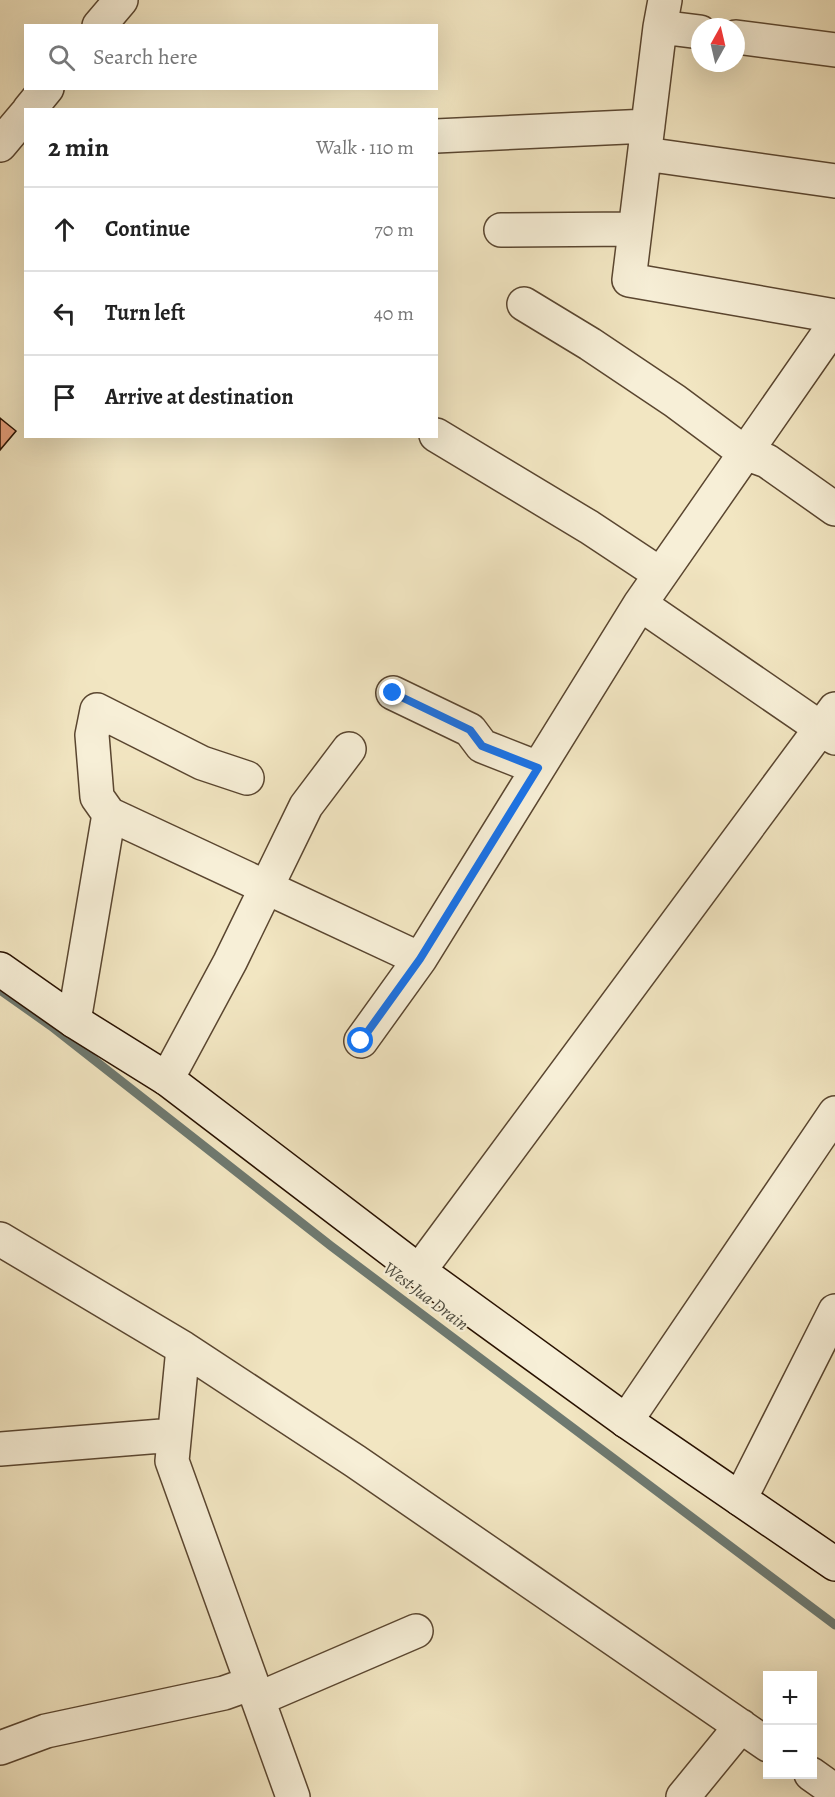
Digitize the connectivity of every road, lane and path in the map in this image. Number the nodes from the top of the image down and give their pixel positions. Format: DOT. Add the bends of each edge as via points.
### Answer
graph roads {
  1 [pos="121,0"];
  2 [pos="662,14"];
  3 [pos="101,24"];
  4 [pos="691,28"];
  5 [pos="745,38"];
  6 [pos="835,50"];
  7 [pos="45,90"];
  8 [pos="31,108"];
  9 [pos="24,116"];
  10 [pos="438,136"];
  11 [pos="646,140"];
  12 [pos="0,145"];
  13 [pos="835,182"];
  14 [pos="635,229"];
  15 [pos="501,230"];
  16 [pos="524,304"];
  17 [pos="835,316"];
  18 [pos="835,324"];
  19 [pos="438,436"];
  20 [pos="745,453"];
  21 [pos="835,509"];
  22 [pos="660,574"];
  23 [pos="640,604"];
  24 [pos="393,693"];
  25 [pos="831,725"];
  26 [pos="349,749"];
  27 [pos="538,768"];
  28 [pos="247,778"];
  29 [pos="109,814"];
  30 [pos="266,887"];
  31 [pos="420,959"];
  32 [pos="0,969"];
  33 [pos="74,1021"];
  34 [pos="361,1041"];
  35 [pos="166,1079"];
  36 [pos="835,1113"];
  37 [pos="0,1239"];
  38 [pos="419,1270"];
  39 [pos="835,1311"];
  40 [pos="183,1348"];
  41 [pos="626,1421"];
  42 [pos="174,1435"];
  43 [pos="0,1449"];
  44 [pos="740,1499"];
  45 [pos="835,1564"];
  46 [pos="416,1631"];
  47 [pos="255,1691"];
  48 [pos="741,1726"];
  49 [pos="763,1741"];
  50 [pos="0,1748"];
  51 [pos="817,1778"];
  52 [pos="835,1791"];
  53 [pos="293,1797"];
  54 [pos="682,1797"];
  1 -- 3 [label="street"];
  2 -- 4 [label="street"];
  2 -- 11 [label="street"];
  5 -- 6 [label="street"];
  7 -- 8 [label="street"];
  9 -- 12 [label="street"];
  10 -- 11 [label="street"];
  11 -- 13 [label="street"];
  11 -- 14 [label="street"];
  14 -- 15 [label="street"];
  14 -- 17 [label="street" via="629,280"];
  16 -- 20 [label="street" via="665,395"];
  18 -- 20 [label="street"];
  19 -- 22 [label="street"];
  20 -- 21 [label="street" via="766,461"];
  20 -- 22 [label="street"];
  22 -- 23 [label="street"];
  23 -- 25 [label="street"];
  23 -- 27 [label="street"];
  24 -- 27 [label="street" via="470,730 482,746"];
  25 -- 38 [label="street"];
  26 -- 30 [label="street" via="306,806"];
  27 -- 31 [label="street"];
  28 -- 29 [label="street" via="202,763 97,710 92,735 97,797"];
  29 -- 30 [label="street"];
  29 -- 33 [label="street"];
  30 -- 31 [label="street"];
  30 -- 35 [label="street" via="231,962"];
  31 -- 34 [label="street"];
  32 -- 33 [label="street"];
  33 -- 35 [label="street"];
  35 -- 38 [label="street"];
  36 -- 41 [label="street"];
  37 -- 40 [label="street"];
  38 -- 41 [label="street"];
  39 -- 44 [label="street"];
  40 -- 42 [label="street"];
  40 -- 48 [label="street"];
  41 -- 44 [label="street"];
  42 -- 43 [label="street"];
  42 -- 47 [label="street" via="172,1461"];
  44 -- 45 [label="street"];
  46 -- 47 [label="street"];
  47 -- 50 [label="street" via="224,1693 45,1731"];
  47 -- 53 [label="street"];
  48 -- 49 [label="street"];
  48 -- 54 [label="street"];
  51 -- 52 [label="street"];
}
